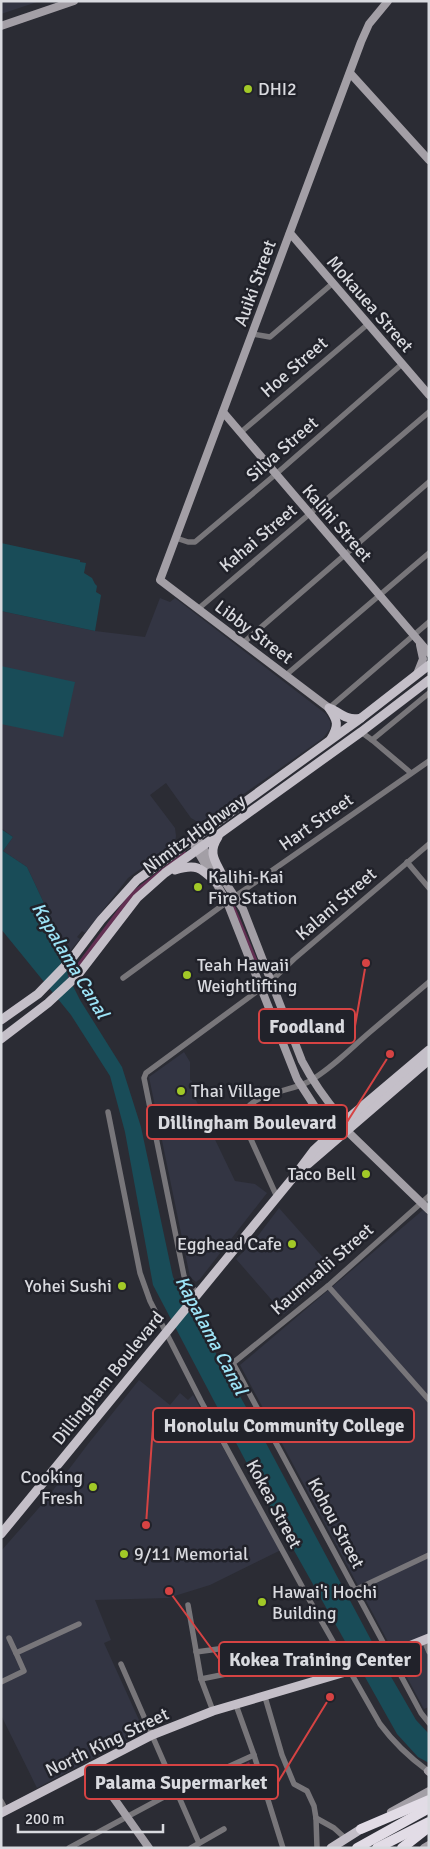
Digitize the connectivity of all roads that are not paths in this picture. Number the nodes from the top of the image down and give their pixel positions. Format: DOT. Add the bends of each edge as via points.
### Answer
graph roads {
  1 [pos="74,1"];
  2 [pos="388,1"];
  3 [pos="1,26"];
  4 [pos="350,73"];
  5 [pos="429,160"];
  6 [pos="290,233"];
  7 [pos="333,283"];
  8 [pos="368,324"];
  9 [pos="252,334"];
  10 [pos="402,364"];
  11 [pos="429,395"];
  12 [pos="223,412"];
  13 [pos="429,412"];
  14 [pos="240,433"];
  15 [pos="276,474"];
  16 [pos="429,482"];
  17 [pos="310,514"];
  18 [pos="176,538"];
  19 [pos="429,553"];
  20 [pos="345,555"];
  21 [pos="160,580"];
  22 [pos="379,594"];
  23 [pos="198,609"];
  24 [pos="429,622"];
  25 [pos="413,635"];
  26 [pos="243,643"];
  27 [pos="420,643"];
  28 [pos="429,646"];
  29 [pos="429,653"];
  30 [pos="429,664"];
  31 [pos="286,675"];
  32 [pos="417,675"];
  33 [pos="428,681"];
  34 [pos="429,693"];
  35 [pos="329,708"];
  36 [pos="361,718"];
  37 [pos="361,732"];
  38 [pos="372,740"];
  39 [pos="330,741"];
  40 [pos="429,761"];
  41 [pos="411,773"];
  42 [pos="220,834"];
  43 [pos="193,839"];
  44 [pos="429,844"];
  45 [pos="199,849"];
  46 [pos="407,862"];
  47 [pos="165,873"];
  48 [pos="220,882"];
  49 [pos="429,888"];
  50 [pos="235,896"];
  51 [pos="228,902"];
  52 [pos="123,978"];
  53 [pos="271,981"];
  54 [pos="429,982"];
  55 [pos="262,988"];
  56 [pos="1,1020"];
  57 [pos="1,1039"];
  58 [pos="429,1050"];
  59 [pos="429,1060"];
  60 [pos="312,1080"];
  61 [pos="301,1086"];
  62 [pos="108,1112"];
  63 [pos="343,1126"];
  64 [pos="429,1196"];
  65 [pos="277,1197"];
  66 [pos="421,1203"];
  67 [pos="429,1210"];
  68 [pos="328,1286"];
  69 [pos="200,1293"];
  70 [pos="170,1329"];
  71 [pos="233,1362"];
  72 [pos="429,1400"];
  73 [pos="1,1534"];
  74 [pos="429,1555"];
  75 [pos="355,1590"];
  76 [pos="188,1605"];
  77 [pos="79,1624"];
  78 [pos="9,1638"];
  79 [pos="426,1639"];
  80 [pos="233,1647"];
  81 [pos="196,1652"];
  82 [pos="429,1652"];
  83 [pos="16,1653"];
  84 [pos="385,1656"];
  85 [pos="121,1664"];
  86 [pos="261,1667"];
  87 [pos="352,1669"];
  88 [pos="201,1679"];
  89 [pos="1,1682"];
  90 [pos="265,1697"];
  91 [pos="236,1705"];
  92 [pos="213,1711"];
  93 [pos="429,1723"];
  94 [pos="152,1734"];
  95 [pos="254,1756"];
  96 [pos="91,1766"];
  97 [pos="428,1771"];
  98 [pos="175,1791"];
  99 [pos="429,1791"];
  100 [pos="1,1800"];
  101 [pos="429,1800"];
  102 [pos="429,1808"];
  103 [pos="4,1811"];
  104 [pos="126,1816"];
  105 [pos="316,1818"];
  106 [pos="429,1822"];
  107 [pos="429,1828"];
  108 [pos="224,1829"];
  109 [pos="361,1829"];
  110 [pos="345,1838"];
  111 [pos="199,1842"];
  112 [pos="429,1845"];
  113 [pos="68,1848"];
  114 [pos="149,1848"];
  115 [pos="191,1848"];
  116 [pos="283,1848"];
  117 [pos="317,1848"];
  118 [pos="331,1848"];
  119 [pos="357,1848"];
  120 [pos="377,1848"];
  121 [pos="402,1848"];
  122 [pos="424,1848"];
  1 -- 3 [label="street"];
  2 -- 4 [label="street, Auiki Street" via="370,24"];
  4 -- 5 [label="street"];
  4 -- 6 [label="street, Auiki Street"];
  6 -- 7 [label="street, Mokauea Street"];
  6 -- 9 [label="street, Auiki Street"];
  7 -- 8 [label="street, Mokauea Street"];
  7 -- 9 [label="street" via="270,337"];
  8 -- 10 [label="street, Mokauea Street"];
  8 -- 14 [label="street, Hoe Street"];
  9 -- 12 [label="street, Auiki Street"];
  10 -- 11 [label="street, Mokauea Street"];
  10 -- 15 [label="street, Silva Street"];
  12 -- 14 [label="street, Kalihi Street"];
  12 -- 18 [label="street, Auiki Street"];
  13 -- 17 [label="street, Kahai Street"];
  14 -- 15 [label="street, Kalihi Street"];
  15 -- 17 [label="street, Kalihi Street"];
  15 -- 18 [label="street, Silva Street" via="195,542"];
  16 -- 20 [label="street"];
  17 -- 20 [label="street, Kalihi Street"];
  17 -- 23 [label="street, Kahai Street"];
  18 -- 21 [label="street, Auiki Street"];
  19 -- 22 [label="street"];
  20 -- 22 [label="street, Kalihi Street"];
  20 -- 26 [label="street"];
  21 -- 23 [label="street, Libby Street"];
  22 -- 25 [label="street, Kalihi Street"];
  22 -- 31 [label="street"];
  23 -- 26 [label="street, Libby Street"];
  24 -- 25 [label="street"];
  25 -- 27 [label="street, Kalihi Street"];
  25 -- 35 [label="street"];
  26 -- 31 [label="street, Libby Street"];
  27 -- 28 [label="street"];
  27 -- 29 [label="street, Kalihi Street"];
  27 -- 32 [label="street" via="423,659"];
  30 -- 32 [label="main road, Nimitz Highway"];
  31 -- 35 [label="street, Libby Street"];
  32 -- 36 [label="main road, Nimitz Highway"];
  33 -- 37 [label="main road, Nimitz Highway"];
  34 -- 38 [label="street"];
  35 -- 36 [label="main road" via="354,720"];
  35 -- 39 [label="main road" via="337,721"];
  36 -- 39 [label="main road, Nimitz Highway"];
  37 -- 38 [label="street"];
  37 -- 42 [label="main road, Nimitz Highway"];
  38 -- 41 [label="street"];
  39 -- 43 [label="main road, Nimitz Highway"];
  40 -- 41 [label="street, Hart Street"];
  41 -- 50 [label="street, Hart Street"];
  42 -- 45 [label="main road, Nimitz Highway"];
  42 -- 48 [label="main road" via="212,855 220,868"];
  43 -- 45 [label="street"];
  43 -- 56 [label="main road, Nimitz Highway" via="137,880 70,961 38,994"];
  44 -- 46 [label="street, Kalani Street"];
  45 -- 47 [label="main road, Nimitz Highway"];
  45 -- 48 [label="street"];
  46 -- 49 [label="street"];
  46 -- 53 [label="street, Kalani Street"];
  47 -- 48 [label="main road" via="189,865"];
  47 -- 57 [label="main road, Nimitz Highway" via="137,898 77,976"];
  48 -- 50 [label="street"];
  48 -- 51 [label="street"];
  50 -- 51 [label="street, Hart Street"];
  50 -- 53 [label="street"];
  51 -- 52 [label="street, Hart Street"];
  51 -- 55 [label="street"];
  53 -- 55 [label="street, Kalani Street"];
  53 -- 60 [label="street"];
  54 -- 60 [label="street"];
  55 -- 61 [label="street" via="280,1040"];
  55 -- 69 [label="street, Kalani Street" via="146,1073 144,1078 184,1276 190,1287"];
  58 -- 63 [label="main road, Dillingham Boulevard"];
  59 -- 63 [label="main road, Dillingham Boulevard"];
  60 -- 61 [label="street"];
  60 -- 63 [label="street" via="341,1118"];
  61 -- 63 [label="street" via="317,1110 334,1125"];
  61 -- 65 [label="street" via="254,1100 243,1116 247,1133"];
  62 -- 70 [label="street, Kokea Street" via="140,1273 150,1301"];
  63 -- 65 [label="main road, Dillingham Boulevard"];
  63 -- 66 [label="street"];
  64 -- 66 [label="street, Kaumualii Street"];
  65 -- 69 [label="main road, Dillingham Boulevard"];
  66 -- 67 [label="street"];
  66 -- 68 [label="street, Kaumualii Street"];
  68 -- 71 [label="street, Kaumualii Street"];
  68 -- 72 [label="street"];
  69 -- 70 [label="main road, Dillingham Boulevard"];
  70 -- 73 [label="main road, Dillingham Boulevard"];
  70 -- 87 [label="street, Kokea Street" via="210,1417"];
  71 -- 75 [label="street, Kohou Street"];
  74 -- 75 [label="street"];
  75 -- 84 [label="street, Kohou Street"];
  76 -- 81 [label="street"];
  77 -- 83 [label="street"];
  78 -- 83 [label="street"];
  79 -- 82 [label="street"];
  79 -- 84 [label="main road, North King Street"];
  80 -- 81 [label="street"];
  81 -- 88 [label="street"];
  83 -- 89 [label="street" via="24,1671"];
  84 -- 87 [label="main road, North King Street"];
  84 -- 93 [label="street, Kohou Street"];
  85 -- 94 [label="street"];
  86 -- 88 [label="street"];
  87 -- 90 [label="main road, North King Street"];
  87 -- 97 [label="street, Kokea Street" via="391,1739"];
  88 -- 92 [label="street"];
  90 -- 91 [label="main road, North King Street"];
  90 -- 105 [label="street" via="294,1784 306,1792"];
  91 -- 92 [label="main road, North King Street"];
  91 -- 95 [label="street"];
  92 -- 94 [label="main road, North King Street"];
  94 -- 96 [label="main road, North King Street"];
  94 -- 98 [label="street"];
  95 -- 98 [label="street"];
  95 -- 116 [label="street"];
  96 -- 103 [label="main road, North King Street"];
  96 -- 104 [label="street"];
  98 -- 104 [label="street"];
  98 -- 111 [label="street"];
  99 -- 109 [label="street"];
  100 -- 103 [label="street"];
  101 -- 109 [label="highway"];
  102 -- 119 [label="highway"];
  104 -- 113 [label="street"];
  104 -- 114 [label="street"];
  105 -- 110 [label="street"];
  105 -- 117 [label="street"];
  106 -- 120 [label="highway"];
  107 -- 121 [label="highway"];
  108 -- 111 [label="street"];
  109 -- 110 [label="main road"];
  110 -- 118 [label="main road"];
  111 -- 115 [label="street"];
  112 -- 122 [label="street"];
}
